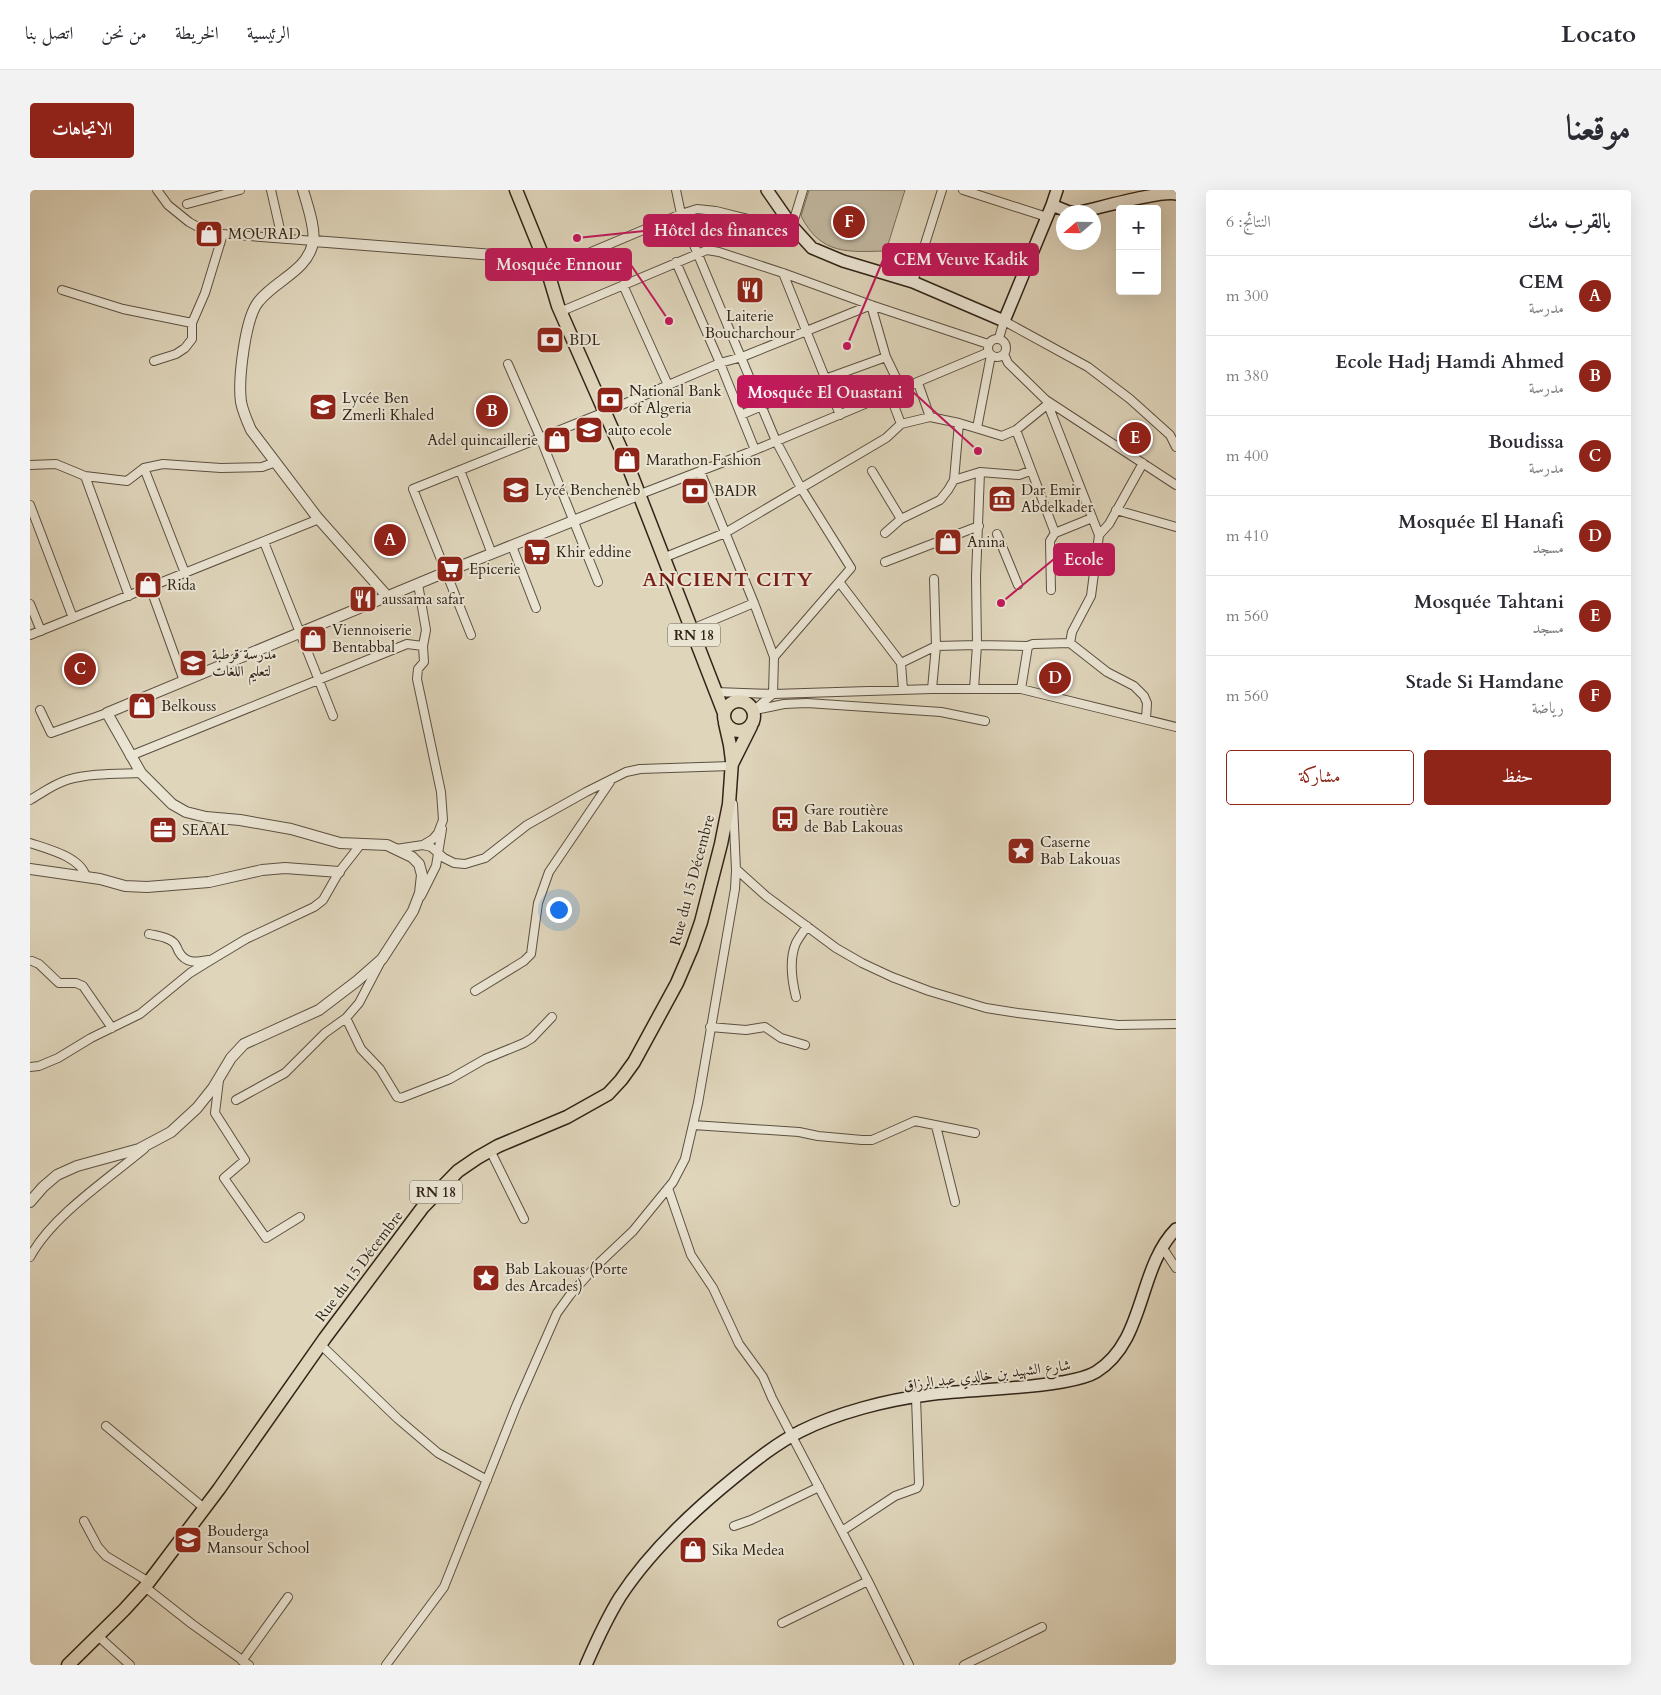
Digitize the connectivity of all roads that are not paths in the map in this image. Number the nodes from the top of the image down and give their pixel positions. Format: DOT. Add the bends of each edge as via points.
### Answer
graph roads {
  1 [pos="157,190"];
  2 [pos="240,190"];
  3 [pos="271,190"];
  4 [pos="303,190"];
  5 [pos="516,190"];
  6 [pos="676,190"];
  7 [pos="766,190"];
  8 [pos="803,190"];
  9 [pos="942,190"];
  10 [pos="963,190"];
  11 [pos="1057,190"];
  12 [pos="224,192"];
  13 [pos="1176,194"];
  14 [pos="187,204"];
  15 [pos="1052,205"];
  16 [pos="681,214"];
  17 [pos="1047,217"];
  18 [pos="792,226"];
  19 [pos="223,234"];
  20 [pos="282,238"];
  21 [pos="314,241"];
  22 [pos="698,254"];
  23 [pos="676,262"];
  24 [pos="545,265"];
  25 [pos="783,273"];
  26 [pos="913,282"];
  27 [pos="623,285"];
  28 [pos="62,290"];
  29 [pos="871,305"];
  30 [pos="562,311"];
  31 [pos="1004,321"];
  32 [pos="192,323"];
  33 [pos="807,331"];
  34 [pos="999,338"];
  35 [pos="989,350"];
  36 [pos="1004,354"];
  37 [pos="742,357"];
  38 [pos="886,357"];
  39 [pos="154,361"];
  40 [pos="720,363"];
  41 [pos="508,364"];
  42 [pos="825,379"];
  43 [pos="918,383"];
  44 [pos="668,386"];
  45 [pos="902,390"];
  46 [pos="890,395"];
  47 [pos="1047,402"];
  48 [pos="762,406"];
  49 [pos="606,412"];
  50 [pos="741,415"];
  51 [pos="840,415"];
  52 [pos="930,417"];
  53 [pos="958,423"];
  54 [pos="901,424"];
  55 [pos="976,428"];
  56 [pos="1016,430"];
  57 [pos="540,437"];
  58 [pos="776,441"];
  59 [pos="1176,447"];
  60 [pos="755,450"];
  61 [pos="276,462"];
  62 [pos="1143,463"];
  63 [pos="30,465"];
  64 [pos="144,468"];
  65 [pos="460,470"];
  66 [pos="700,471"];
  67 [pos="872,471"];
  68 [pos="1030,471"];
  69 [pos="980,472"];
  70 [pos="85,476"];
  71 [pos="954,480"];
  72 [pos="1176,485"];
  73 [pos="801,488"];
  74 [pos="638,496"];
  75 [pos="30,505"];
  76 [pos="1116,510"];
  77 [pos="1092,518"];
  78 [pos="319,519"];
  79 [pos="901,519"];
  80 [pos="574,521"];
  81 [pos="979,526"];
  82 [pos="1176,527"];
  83 [pos="725,533"];
  84 [pos="1055,533"];
  85 [pos="885,534"];
  86 [pos="997,534"];
  87 [pos="1099,535"];
  88 [pos="264,542"];
  89 [pos="512,546"];
  90 [pos="492,554"];
  91 [pos="663,558"];
  92 [pos="885,562"];
  93 [pos="446,572"];
  94 [pos="185,573"];
  95 [pos="934,579"];
  96 [pos="598,582"];
  97 [pos="840,583"];
  98 [pos="418,584"];
  99 [pos="1018,585"];
  100 [pos="150,587"];
  101 [pos="1051,590"];
  102 [pos="129,596"];
  103 [pos="387,596"];
  104 [pos="754,603"];
  105 [pos="30,604"];
  106 [pos="536,608"];
  107 [pos="73,618"];
  108 [pos="692,630"];
  109 [pos="41,631"];
  110 [pos="300,632"];
  111 [pos="30,635"];
  112 [pos="471,635"];
  113 [pos="1070,643"];
  114 [pos="977,645"];
  115 [pos="423,646"];
  116 [pos="936,646"];
  117 [pos="1028,646"];
  118 [pos="774,658"];
  119 [pos="901,663"];
  120 [pos="319,679"];
  121 [pos="184,681"];
  122 [pos="932,689"];
  123 [pos="974,689"];
  124 [pos="1021,689"];
  125 [pos="903,690"];
  126 [pos="716,692"];
  127 [pos="773,694"];
  128 [pos="40,710"];
  129 [pos="753,711"];
  130 [pos="107,713"];
  131 [pos="333,716"];
  132 [pos="724,718"];
  133 [pos="1146,719"];
  134 [pos="985,721"];
  135 [pos="751,726"];
  136 [pos="1176,727"];
  137 [pos="130,756"];
  138 [pos="732,766"];
  139 [pos="141,773"];
  140 [pos="610,781"];
  141 [pos="30,800"];
  142 [pos="443,820"];
  143 [pos="30,844"];
  144 [pos="361,844"];
  145 [pos="423,845"];
  146 [pos="396,849"];
  147 [pos="438,854"];
  148 [pos="30,869"];
  149 [pos="736,869"];
  150 [pos="339,872"];
  151 [pos="86,877"];
  152 [pos="413,912"];
  153 [pos="807,926"];
  154 [pos="150,934"];
  155 [pos="382,959"];
  156 [pos="211,960"];
  157 [pos="32,961"];
  158 [pos="475,991"];
  159 [pos="796,998"];
  160 [pos="552,1017"];
  161 [pos="346,1018"];
  162 [pos="1176,1024"];
  163 [pos="710,1026"];
  164 [pos="112,1028"];
  165 [pos="805,1045"];
  166 [pos="30,1067"];
  167 [pos="220,1077"];
  168 [pos="236,1100"];
  169 [pos="693,1125"];
  170 [pos="936,1126"];
  171 [pos="975,1133"];
  172 [pos="156,1140"];
  173 [pos="490,1150"];
  174 [pos="668,1188"];
  175 [pos="30,1202"];
  176 [pos="955,1202"];
  177 [pos="300,1217"];
  178 [pos="524,1219"];
  179 [pos="1176,1229"];
  180 [pos="1162,1247"];
  181 [pos="30,1257"];
  182 [pos="1176,1268"];
  183 [pos="320,1345"];
  184 [pos="916,1397"];
  185 [pos="106,1426"];
  186 [pos="793,1436"];
  187 [pos="487,1480"];
  188 [pos="819,1487"];
  189 [pos="204,1508"];
  190 [pos="84,1521"];
  191 [pos="734,1526"];
  192 [pos="842,1531"];
  193 [pos="868,1581"];
  194 [pos="147,1584"];
  195 [pos="288,1597"];
  196 [pos="782,1623"];
  197 [pos="1042,1627"];
  198 [pos="98,1636"];
  199 [pos="245,1663"];
  200 [pos="68,1665"];
  201 [pos="130,1665"];
  202 [pos="386,1665"];
  203 [pos="586,1665"];
  204 [pos="909,1665"];
  205 [pos="964,1665"];
  1 -- 19 [label="street" via="168,205 189,222"];
  2 -- 12 [label="street"];
  3 -- 20 [label="street"];
  4 -- 21 [label="street"];
  5 -- 24 [label="main road, RN 18"];
  6 -- 16 [label="street"];
  7 -- 18 [label="main road"];
  8 -- 18 [label="street"];
  9 -- 26 [label="street"];
  10 -- 17 [label="street"];
  11 -- 15 [label="main road"];
  12 -- 14 [label="street"];
  13 -- 15 [label="main road" via="1080,212 1069,212"];
  15 -- 17 [label="main road"];
  16 -- 18 [label="street" via="697,209 716,211 784,228"];
  16 -- 22 [label="street"];
  16 -- 24 [label="street"];
  17 -- 31 [label="main road"];
  18 -- 26 [label="main road" via="812,248"];
  19 -- 20 [label="street"];
  19 -- 32 [label="street" via="205,294"];
  20 -- 21 [label="street"];
  21 -- 24 [label="street"];
  21 -- 61 [label="street" via="299,267 258,302 245,342 240,381 245,418"];
  22 -- 23 [label="street"];
  22 -- 25 [label="street" via="707,250 719,252"];
  22 -- 37 [label="street"];
  23 -- 27 [label="street"];
  23 -- 40 [label="street"];
  24 -- 30 [label="main road, RN 18"];
  25 -- 29 [label="street"];
  25 -- 33 [label="street"];
  26 -- 31 [label="main road"];
  27 -- 30 [label="street"];
  27 -- 44 [label="street"];
  28 -- 32 [label="street" via="123,309"];
  29 -- 33 [label="street"];
  29 -- 35 [label="street"];
  29 -- 38 [label="street"];
  30 -- 49 [label="main road, RN 18"];
  31 -- 34 [label="street"];
  31 -- 59 [label="street" via="1088,367 1170,435"];
  32 -- 39 [label="street" via="192,339 185,348"];
  33 -- 37 [label="street"];
  33 -- 42 [label="street"];
  34 -- 35 [label="street" via="992,340"];
  34 -- 36 [label="street" via="1006,344"];
  35 -- 36 [label="street" via="999,357"];
  35 -- 43 [label="street"];
  35 -- 55 [label="street"];
  36 -- 47 [label="street" via="1008,364"];
  37 -- 40 [label="street"];
  37 -- 48 [label="street"];
  38 -- 42 [label="street"];
  38 -- 45 [label="street"];
  40 -- 44 [label="street"];
  40 -- 50 [label="street"];
  41 -- 57 [label="street"];
  42 -- 48 [label="street"];
  42 -- 51 [label="street"];
  43 -- 45 [label="street"];
  43 -- 52 [label="street"];
  44 -- 49 [label="street"];
  45 -- 46 [label="street"];
  46 -- 51 [label="street"];
  46 -- 54 [label="street"];
  47 -- 56 [label="street"];
  47 -- 62 [label="street"];
  47 -- 77 [label="street"];
  48 -- 50 [label="street"];
  48 -- 58 [label="street"];
  49 -- 57 [label="street"];
  49 -- 74 [label="main road, RN 18"];
  50 -- 60 [label="street"];
  51 -- 58 [label="street"];
  52 -- 53 [label="street"];
  52 -- 54 [label="street"];
  53 -- 55 [label="street"];
  53 -- 71 [label="street"];
  54 -- 73 [label="street" via="886,438"];
  55 -- 56 [label="street" via="1002,436"];
  56 -- 68 [label="street"];
  57 -- 65 [label="street"];
  57 -- 80 [label="street"];
  58 -- 60 [label="street"];
  58 -- 73 [label="street"];
  60 -- 66 [label="street"];
  61 -- 64 [label="street" via="262,467 164,464"];
  61 -- 78 [label="street"];
  62 -- 72 [label="street"];
  62 -- 76 [label="street"];
  63 -- 70 [label="street" via="56,464"];
  64 -- 70 [label="street" via="127,481"];
  64 -- 94 [label="street"];
  65 -- 90 [label="street"];
  65 -- 93 [label="street" via="413,488"];
  66 -- 74 [label="street"];
  66 -- 83 [label="street"];
  67 -- 79 [label="street"];
  68 -- 69 [label="street" via="1019,476"];
  68 -- 84 [label="street"];
  69 -- 71 [label="street"];
  69 -- 81 [label="street"];
  70 -- 102 [label="street"];
  71 -- 79 [label="street" via="940,500"];
  73 -- 83 [label="street"];
  73 -- 97 [label="street" via="851,568"];
  74 -- 80 [label="street"];
  74 -- 91 [label="main road, RN 18"];
  75 -- 107 [label="street"];
  76 -- 82 [label="street"];
  76 -- 87 [label="street"];
  77 -- 84 [label="street"];
  77 -- 87 [label="street"];
  78 -- 88 [label="street"];
  78 -- 103 [label="street"];
  79 -- 85 [label="street"];
  80 -- 89 [label="street"];
  80 -- 96 [label="street"];
  81 -- 92 [label="street"];
  81 -- 114 [label="street"];
  83 -- 91 [label="street"];
  83 -- 104 [label="street"];
  84 -- 101 [label="street" via="1050,541"];
  86 -- 99 [label="street"];
  87 -- 113 [label="street" via="1091,596 1072,632"];
  88 -- 94 [label="street"];
  88 -- 110 [label="street"];
  89 -- 90 [label="street"];
  89 -- 106 [label="street"];
  90 -- 93 [label="street"];
  91 -- 108 [label="main road, RN 18"];
  93 -- 98 [label="street"];
  93 -- 112 [label="street"];
  94 -- 100 [label="street"];
  95 -- 116 [label="street"];
  97 -- 118 [label="street"];
  97 -- 119 [label="street"];
  98 -- 103 [label="street"];
  98 -- 115 [label="street" via="426,630"];
  100 -- 102 [label="street"];
  100 -- 121 [label="street"];
  102 -- 107 [label="street"];
  103 -- 110 [label="street"];
  104 -- 108 [label="street"];
  104 -- 118 [label="street"];
  105 -- 109 [label="street"];
  107 -- 109 [label="street"];
  108 -- 126 [label="main road, RN 18"];
  109 -- 111 [label="street"];
  110 -- 120 [label="street"];
  110 -- 121 [label="street"];
  113 -- 117 [label="street"];
  113 -- 133 [label="street" via="1144,696"];
  114 -- 116 [label="street"];
  114 -- 117 [label="street"];
  114 -- 123 [label="street"];
  115 -- 120 [label="street" via="408,644"];
  115 -- 142 [label="street" via="424,662 418,669 417,679 441,792"];
  116 -- 119 [label="street"];
  116 -- 122 [label="street"];
  117 -- 124 [label="street"];
  118 -- 127 [label="street"];
  119 -- 125 [label="street"];
  120 -- 131 [label="street"];
  120 -- 137 [label="street"];
  121 -- 130 [label="street"];
  122 -- 123 [label="street"];
  122 -- 125 [label="street"];
  123 -- 124 [label="street"];
  124 -- 133 [label="street"];
  125 -- 127 [label="street"];
  126 -- 127 [label="street"];
  126 -- 132 [label="main road, RN 18"];
  127 -- 129 [label="street"];
  128 -- 130 [label="street" via="51,734"];
  129 -- 132 [label="main road" via="747,703 738,701 728,704"];
  129 -- 134 [label="street" via="784,704 807,704 941,712"];
  129 -- 135 [label="main road"];
  130 -- 137 [label="street"];
  132 -- 135 [label="main road" via="728,727 737,732"];
  132 -- 138 [label="main road, Rue du 15 Décembre / RN 18"];
  133 -- 136 [label="street"];
  135 -- 138 [label="main road"];
  137 -- 139 [label="street"];
  138 -- 140 [label="street" via="640,769"];
  138 -- 149 [label="street"];
  138 -- 173 [label="main road, Rue du 15 Décembre / RN 18" via="723,836 701,922 677,983 634,1062 608,1094 594,1103"];
  139 -- 141 [label="street" via="66,780"];
  139 -- 144 [label="street" via="172,804 186,812 291,829 340,843"];
  140 -- 147 [label="street" via="527,825 485,858 465,864 454,863"];
  140 -- 158 [label="street" via="549,872 538,903 531,954"];
  142 -- 145 [label="street" via="438,833"];
  142 -- 147 [label="street"];
  143 -- 151 [label="street" via="77,862"];
  144 -- 146 [label="street" via="387,845"];
  144 -- 150 [label="street"];
  145 -- 146 [label="street"];
  145 -- 147 [label="street"];
  146 -- 152 [label="street" via="412,857 422,874"];
  147 -- 152 [label="street" via="436,866"];
  148 -- 151 [label="street"];
  149 -- 153 [label="street"];
  149 -- 163 [label="street"];
  150 -- 151 [label="street" via="285,868 209,882 147,887 125,886"];
  150 -- 156 [label="street" via="323,900 314,907 246,939"];
  152 -- 155 [label="street"];
  153 -- 159 [label="street" via="794,950 792,976"];
  153 -- 162 [label="street" via="836,948 892,977 986,1008 1118,1025"];
  154 -- 156 [label="street" via="175,943 186,960"];
  155 -- 161 [label="street" via="359,1003"];
  155 -- 167 [label="street" via="319,1010 244,1044"];
  156 -- 164 [label="street" via="140,1014"];
  157 -- 164 [label="street" via="58,983 83,986"];
  160 -- 161 [label="street" via="524,1043 485,1059 450,1079 401,1098 361,1049"];
  161 -- 168 [label="street" via="325,1033 285,1073"];
  163 -- 165 [label="street" via="746,1030 765,1026 781,1038"];
  163 -- 169 [label="street"];
  164 -- 166 [label="street" via="58,1058"];
  167 -- 172 [label="street" via="197,1108 171,1132"];
  167 -- 177 [label="street" via="215,1113 245,1160 224,1178 266,1238"];
  169 -- 170 [label="street" via="872,1140 915,1121"];
  169 -- 174 [label="street" via="685,1159"];
  170 -- 171 [label="street"];
  170 -- 176 [label="street"];
  172 -- 175 [label="street" via="139,1149 77,1166 57,1175"];
  172 -- 181 [label="street" via="57,1222"];
  173 -- 178 [label="street"];
  173 -- 183 [label="main road, Rue du 15 Décembre / RN 18" via="458,1171 423,1207"];
  174 -- 186 [label="street" via="691,1255 713,1288 739,1344 763,1377"];
  174 -- 187 [label="street" via="633,1231 570,1295 557,1314"];
  179 -- 180 [label="main road, شارع الشهيد بن خالدي عبد الرزاق"];
  180 -- 182 [label="street"];
  180 -- 184 [label="main road, شارع الشهيد بن خالدي عبد الرزاق" via="1122,1347 1095,1373 1030,1387"];
  183 -- 187 [label="street" via="438,1453"];
  183 -- 189 [label="main road, Rue du 15 Décembre / RN 18"];
  184 -- 186 [label="main road, شارع الشهيد بن خالدي عبد الرزاق" via="841,1415"];
  184 -- 192 [label="street" via="917,1488 895,1496"];
  185 -- 189 [label="street"];
  186 -- 188 [label="street"];
  186 -- 203 [label="main road, شارع الشهيد بن خالدي عبد الرزاق" via="710,1497 649,1559 620,1597"];
  187 -- 202 [label="street" via="444,1588"];
  188 -- 191 [label="street"];
  188 -- 192 [label="street"];
  189 -- 194 [label="main road, Rue du 15 Décembre / RN 18"];
  190 -- 194 [label="street" via="106,1556"];
  192 -- 193 [label="street"];
  193 -- 196 [label="street"];
  193 -- 204 [label="street"];
  194 -- 198 [label="main road, Rue du 15 Décembre / RN 18"];
  194 -- 199 [label="street" via="192,1624"];
  195 -- 199 [label="street"];
  197 -- 205 [label="street"];
  198 -- 200 [label="main road, Rue du 15 Décembre / RN 18"];
  198 -- 201 [label="street"];
}
